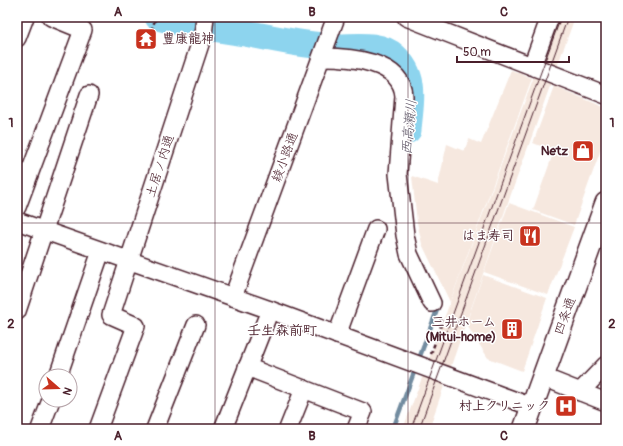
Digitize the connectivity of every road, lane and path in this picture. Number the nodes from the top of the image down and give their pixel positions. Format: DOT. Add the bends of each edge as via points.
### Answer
graph roads {
  1 [pos="25,17"];
  2 [pos="51,17"];
  3 [pos="156,17"];
  4 [pos="336,17"];
  5 [pos="406,17"];
  6 [pos="550,17"];
  7 [pos="204,24"];
  8 [pos="149,36"];
  9 [pos="17,38"];
  10 [pos="323,56"];
  11 [pos="532,66"];
  12 [pos="89,95"];
  13 [pos="606,95"];
  14 [pos="606,204"];
  15 [pos="17,207"];
  16 [pos="17,221"];
  17 [pos="376,229"];
  18 [pos="44,231"];
  19 [pos="101,251"];
  20 [pos="129,261"];
  21 [pos="233,297"];
  22 [pos="435,309"];
  23 [pos="17,310"];
  24 [pos="270,310"];
  25 [pos="196,325"];
  26 [pos="337,335"];
  27 [pos="422,362"];
  28 [pos="606,365"];
  29 [pos="247,367"];
  30 [pos="61,368"];
  31 [pos="543,377"];
  32 [pos="304,389"];
  33 [pos="580,392"];
  34 [pos="606,402"];
  35 [pos="532,407"];
  36 [pos="47,408"];
  37 [pos="40,429"];
  38 [pos="98,429"];
  39 [pos="155,429"];
  40 [pos="223,429"];
  41 [pos="288,429"];
  42 [pos="356,429"];
  43 [pos="524,429"];
  1 -- 9 [label="street"];
  2 -- 15 [label="street" via="83,30"];
  3 -- 8 [label="path"];
  4 -- 10 [label="street, 綾小路通"];
  5 -- 11 [label="street"];
  6 -- 11 [label="street"];
  7 -- 20 [label="street, 土居ノ内通"];
  10 -- 21 [label="street, 綾小路通"];
  10 -- 22 [label="street" via="348,57 369,63 391,72 400,79 404,96 398,174 405,235 410,254"];
  11 -- 13 [label="street"];
  12 -- 18 [label="street"];
  14 -- 31 [label="main road, 四条通"];
  16 -- 18 [label="street"];
  17 -- 26 [label="street"];
  18 -- 19 [label="street"];
  18 -- 23 [label="street"];
  19 -- 20 [label="street"];
  19 -- 30 [label="street"];
  20 -- 21 [label="street"];
  20 -- 38 [label="street, 土居ノ内通" via="111,315 136,326"];
  21 -- 24 [label="street"];
  22 -- 27 [label="path" via="442,322"];
  24 -- 26 [label="street"];
  24 -- 29 [label="street"];
  25 -- 39 [label="street"];
  26 -- 27 [label="street"];
  27 -- 35 [label="street"];
  28 -- 33 [label="street"];
  29 -- 32 [label="street"];
  29 -- 40 [label="street"];
  31 -- 33 [label="street"];
  31 -- 35 [label="main road, 四条通"];
  32 -- 41 [label="street"];
  32 -- 42 [label="street" via="362,412"];
  33 -- 34 [label="street"];
  35 -- 43 [label="main road, 四条通"];
  36 -- 37 [label="street"];
}
